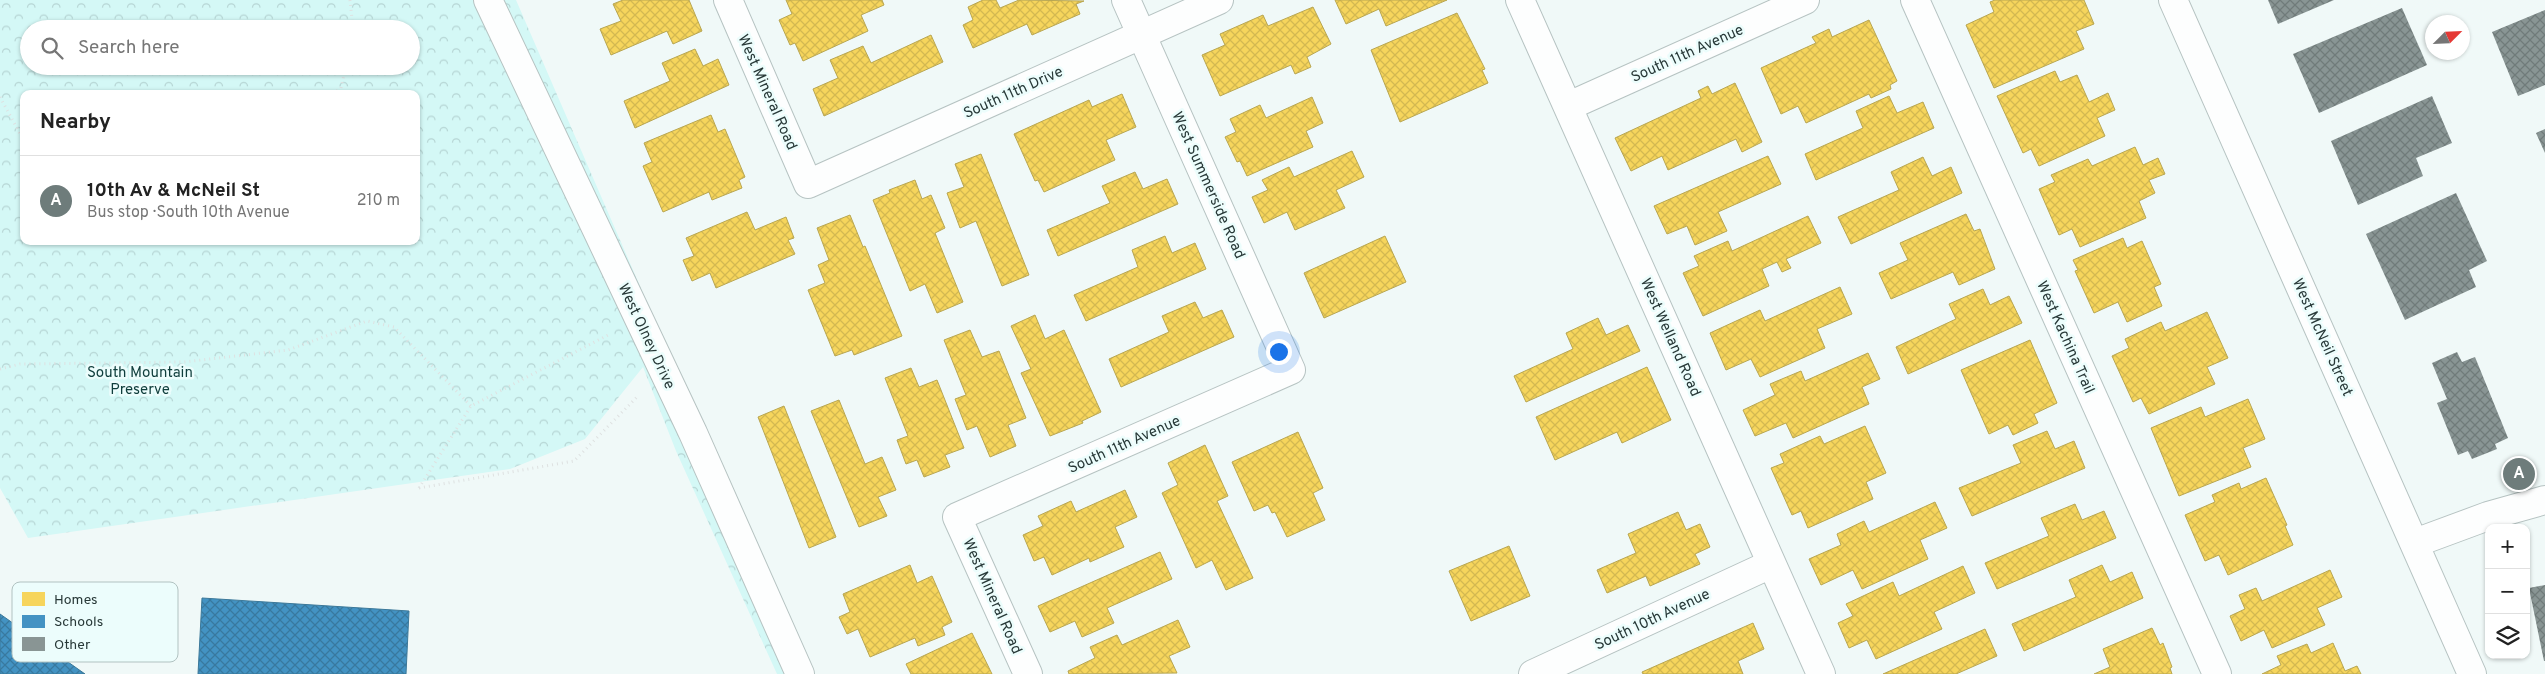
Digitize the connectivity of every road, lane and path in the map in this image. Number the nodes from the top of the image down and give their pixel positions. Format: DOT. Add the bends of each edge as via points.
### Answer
graph roads {
  1 [pos="350,0"];
  2 [pos="488,0"];
  3 [pos="728,0"];
  4 [pos="1126,0"];
  5 [pos="1218,0"];
  6 [pos="1520,0"];
  7 [pos="1806,0"];
  8 [pos="1915,0"];
  9 [pos="2173,0"];
  10 [pos="352,20"];
  11 [pos="1142,34"];
  12 [pos="344,75"];
  13 [pos="338,90"];
  14 [pos="0,97"];
  15 [pos="1569,106"];
  16 [pos="20,134"];
  17 [pos="808,184"];
  18 [pos="639,319"];
  19 [pos="0,369"];
  20 [pos="663,370"];
  21 [pos="1291,370"];
  22 [pos="470,406"];
  23 [pos="2545,500"];
  24 [pos="957,517"];
  25 [pos="2415,543"];
  26 [pos="1771,564"];
  27 [pos="800,674"];
  28 [pos="1028,674"];
  29 [pos="1533,674"];
  30 [pos="1821,674"];
  31 [pos="2217,674"];
  32 [pos="2472,674"];
  1 -- 10 [label="path"];
  2 -- 18 [label="street, West Olney Drive"];
  3 -- 17 [label="street, West Mineral Road"];
  4 -- 11 [label="street, West Summerside Road"];
  5 -- 11 [label="street, South 11th Drive"];
  6 -- 15 [label="street, West Welland Road"];
  7 -- 15 [label="street, South 11th Avenue"];
  8 -- 31 [label="street, West Kachina Trail"];
  9 -- 25 [label="street, West McNeil Street"];
  11 -- 17 [label="street, South 11th Drive"];
  11 -- 21 [label="street, West Summerside Road"];
  12 -- 13 [label="path"];
  14 -- 16 [label="path"];
  15 -- 26 [label="street, West Welland Road"];
  18 -- 20 [label="street, West Olney Drive"];
  18 -- 22 [label="path"];
  19 -- 22 [label="path" via="20,364 184,362 288,350 367,321 394,327"];
  20 -- 22 [label="path" via="574,461 419,488"];
  20 -- 27 [label="street, West Olney Drive"];
  21 -- 24 [label="street, South 11th Avenue"];
  23 -- 25 [label="street" via="2488,516"];
  24 -- 28 [label="street, West Mineral Road"];
  25 -- 32 [label="street, West McNeil Street"];
  26 -- 29 [label="street, South 10th Avenue"];
  26 -- 30 [label="street, West Welland Road"];
}
